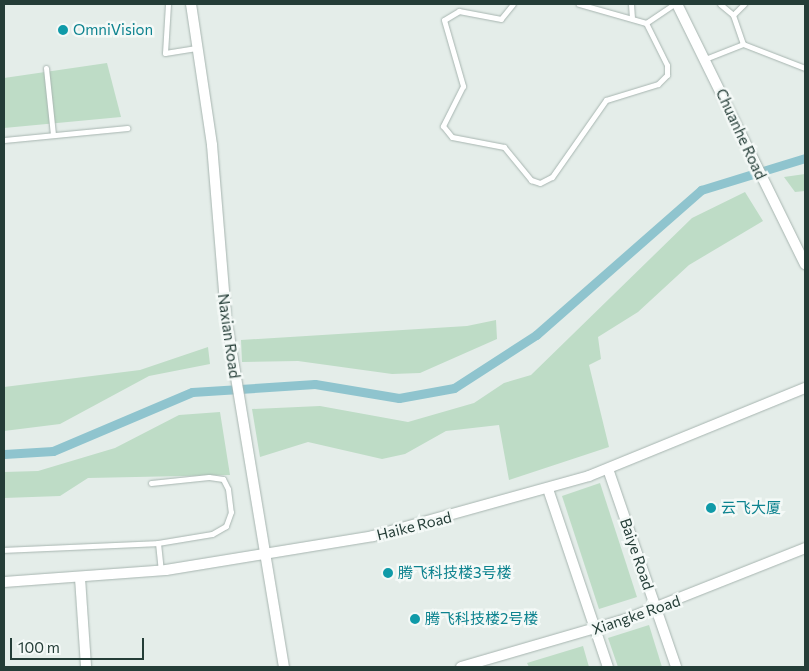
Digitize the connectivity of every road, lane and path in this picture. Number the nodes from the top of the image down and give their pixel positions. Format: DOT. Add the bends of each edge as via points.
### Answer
graph roads {
  1 [pos="168,4"];
  2 [pos="190,4"];
  3 [pos="513,4"];
  4 [pos="578,4"];
  5 [pos="631,4"];
  6 [pos="675,4"];
  7 [pos="720,4"];
  8 [pos="744,4"];
  9 [pos="733,15"];
  10 [pos="632,17"];
  11 [pos="646,23"];
  12 [pos="743,44"];
  13 [pos="195,48"];
  14 [pos="705,58"];
  15 [pos="46,68"];
  16 [pos="805,68"];
  17 [pos="127,128"];
  18 [pos="53,135"];
  19 [pos="4,140"];
  20 [pos="805,264"];
  21 [pos="805,388"];
  22 [pos="608,469"];
  23 [pos="151,483"];
  24 [pos="548,489"];
  25 [pos="158,542"];
  26 [pos="805,548"];
  27 [pos="4,550"];
  28 [pos="265,556"];
  29 [pos="161,571"];
  30 [pos="80,578"];
  31 [pos="4,582"];
  32 [pos="656,608"];
  33 [pos="595,629"];
  34 [pos="86,667"];
  35 [pos="284,667"];
  36 [pos="461,667"];
  37 [pos="608,667"];
  38 [pos="676,667"];
  1 -- 13 [label="lane" via="165,52"];
  2 -- 13 [label="street, Naxian Road"];
  3 -- 11 [label="lane" via="501,19 459,11 444,20 463,86 444,126 452,137 504,147 531,180 540,183 552,177 606,100 658,84 665,78 667,65"];
  4 -- 10 [label="lane"];
  5 -- 10 [label="lane"];
  6 -- 11 [label="lane"];
  6 -- 14 [label="street, Chuanhe Road"];
  7 -- 9 [label="lane"];
  8 -- 9 [label="lane"];
  9 -- 12 [label="lane"];
  10 -- 11 [label="lane"];
  12 -- 14 [label="lane"];
  12 -- 16 [label="lane"];
  13 -- 28 [label="street, Naxian Road" via="212,145 232,358"];
  14 -- 20 [label="street, Chuanhe Road"];
  15 -- 18 [label="lane"];
  17 -- 18 [label="lane"];
  18 -- 19 [label="lane"];
  21 -- 22 [label="street, Haike Road"];
  22 -- 24 [label="street, Haike Road"];
  22 -- 32 [label="street, Baiye Road"];
  23 -- 25 [label="lane" via="210,477 223,479 228,489 231,512 226,526 212,534"];
  24 -- 28 [label="street, Haike Road" via="373,536"];
  24 -- 33 [label="street"];
  25 -- 27 [label="lane"];
  25 -- 29 [label="lane"];
  26 -- 32 [label="street, Xiangke Road"];
  28 -- 29 [label="street, Haike Road"];
  28 -- 35 [label="street, Naxian Road"];
  29 -- 30 [label="street, Haike Road"];
  30 -- 31 [label="street, Haike Road"];
  30 -- 34 [label="street"];
  32 -- 33 [label="street, Xiangke Road"];
  32 -- 38 [label="street, Baiye Road"];
  33 -- 36 [label="street, Xiangke Road"];
  33 -- 37 [label="street"];
}
